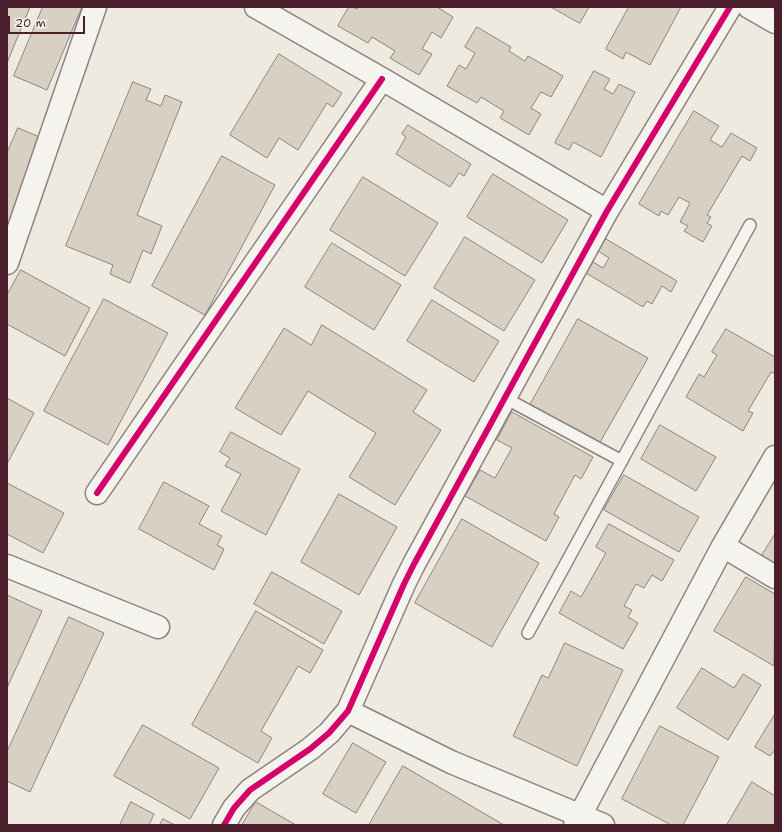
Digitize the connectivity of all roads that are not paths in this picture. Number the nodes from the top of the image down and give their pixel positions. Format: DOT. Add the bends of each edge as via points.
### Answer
graph roads {
  1 [pos="95,7"];
  2 [pos="256,7"];
  3 [pos="730,7"];
  4 [pos="749,7"];
  5 [pos="775,22"];
  6 [pos="382,79"];
  7 [pos="607,211"];
  8 [pos="750,225"];
  9 [pos="7,263"];
  10 [pos="505,398"];
  11 [pos="775,457"];
  12 [pos="622,461"];
  13 [pos="96,493"];
  14 [pos="723,546"];
  15 [pos="7,566"];
  16 [pos="775,577"];
  17 [pos="158,627"];
  18 [pos="528,633"];
  19 [pos="348,711"];
  20 [pos="577,820"];
  21 [pos="224,825"];
  22 [pos="603,825"];
  1 -- 9 [label="street"];
  2 -- 6 [label="street"];
  3 -- 7 [label="street"];
  4 -- 5 [label="street"];
  6 -- 7 [label="street"];
  6 -- 13 [label="street"];
  7 -- 10 [label="street"];
  8 -- 12 [label="lane"];
  10 -- 12 [label="lane"];
  10 -- 19 [label="street" via="404,584"];
  11 -- 14 [label="street"];
  12 -- 18 [label="lane"];
  14 -- 16 [label="street"];
  14 -- 20 [label="street"];
  15 -- 17 [label="street"];
  19 -- 20 [label="street"];
  19 -- 21 [label="street" via="310,750 250,790 234,808"];
  20 -- 22 [label="street"];
}
